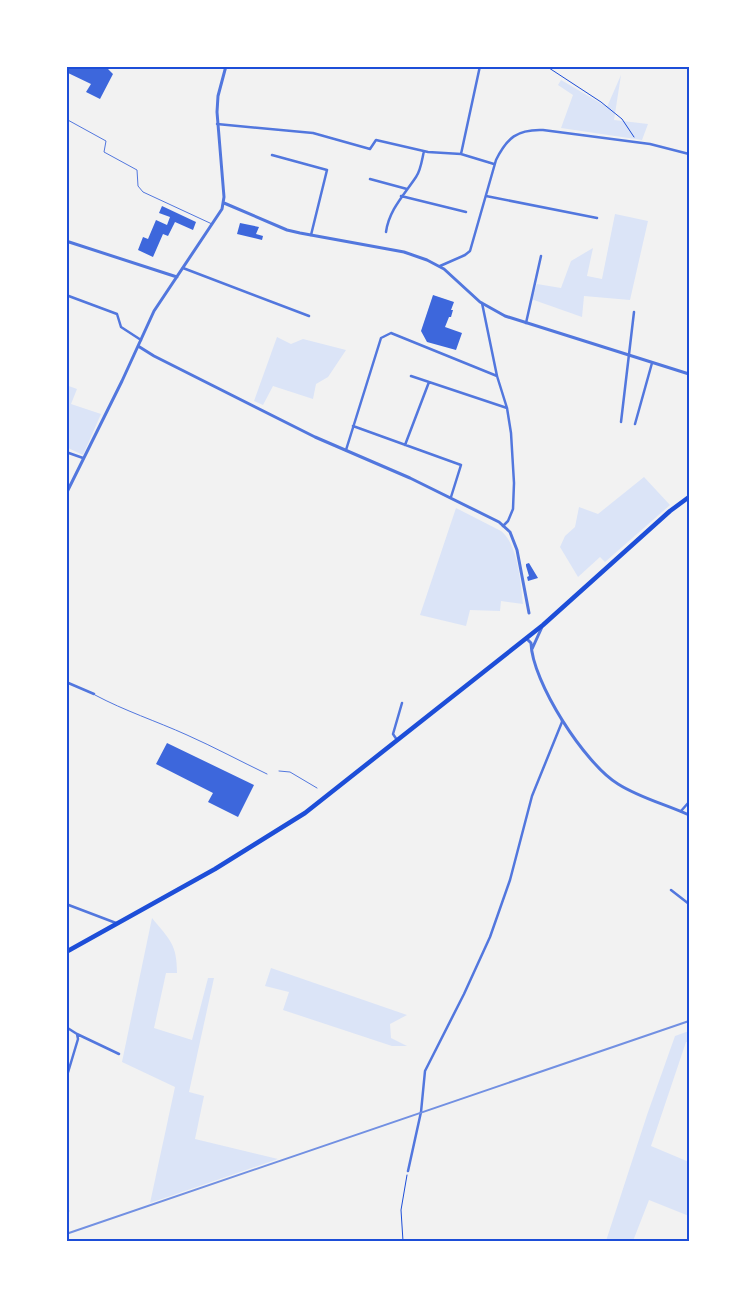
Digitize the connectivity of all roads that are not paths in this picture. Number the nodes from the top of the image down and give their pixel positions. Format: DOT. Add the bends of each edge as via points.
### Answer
graph roads {
  1 [pos="226,66"];
  2 [pos="480,66"];
  3 [pos="66,119"];
  4 [pos="217,124"];
  5 [pos="424,151"];
  6 [pos="461,154"];
  7 [pos="689,154"];
  8 [pos="272,155"];
  9 [pos="494,164"];
  10 [pos="370,179"];
  11 [pos="407,189"];
  12 [pos="401,196"];
  13 [pos="485,196"];
  14 [pos="224,203"];
  15 [pos="466,212"];
  16 [pos="597,218"];
  17 [pos="213,224"];
  18 [pos="386,232"];
  19 [pos="311,236"];
  20 [pos="66,241"];
  21 [pos="541,256"];
  22 [pos="440,266"];
  23 [pos="183,268"];
  24 [pos="177,277"];
  25 [pos="66,295"];
  26 [pos="482,303"];
  27 [pos="634,312"];
  28 [pos="309,316"];
  29 [pos="526,323"];
  30 [pos="141,340"];
  31 [pos="138,346"];
  32 [pos="628,356"];
  33 [pos="652,363"];
  34 [pos="689,374"];
  35 [pos="411,376"];
  36 [pos="497,376"];
  37 [pos="429,382"];
  38 [pos="508,408"];
  39 [pos="621,422"];
  40 [pos="634,424"];
  41 [pos="353,426"];
  42 [pos="405,445"];
  43 [pos="346,450"];
  44 [pos="66,452"];
  45 [pos="83,458"];
  46 [pos="66,494"];
  47 [pos="451,497"];
  48 [pos="689,497"];
  49 [pos="503,526"];
  50 [pos="529,613"];
  51 [pos="543,625"];
  52 [pos="526,638"];
  53 [pos="531,652"];
  54 [pos="66,682"];
  55 [pos="94,694"];
  56 [pos="402,703"];
  57 [pos="560,716"];
  58 [pos="398,741"];
  59 [pos="279,771"];
  60 [pos="267,774"];
  61 [pos="316,788"];
  62 [pos="689,802"];
  63 [pos="682,812"];
  64 [pos="689,815"];
  65 [pos="670,890"];
  66 [pos="66,904"];
  67 [pos="689,904"];
  68 [pos="118,924"];
  69 [pos="66,952"];
  70 [pos="66,1027"];
  71 [pos="77,1034"];
  72 [pos="119,1054"];
  73 [pos="66,1079"];
  74 [pos="408,1171"];
  1 -- 4 [label="street" via="217,104"];
  2 -- 6 [label="street"];
  3 -- 17 [label="lane" via="106,141 104,152 137,170 138,186 143,192"];
  4 -- 5 [label="street" via="313,133 370,149 376,140"];
  4 -- 14 [label="street"];
  5 -- 6 [label="street"];
  5 -- 11 [label="street" via="418,176"];
  6 -- 9 [label="street"];
  7 -- 9 [label="street" via="650,144 530,129 509,140"];
  8 -- 19 [label="street" via="327,170"];
  9 -- 13 [label="street"];
  10 -- 11 [label="street"];
  11 -- 12 [label="street"];
  12 -- 15 [label="street"];
  12 -- 18 [label="street" via="387,222"];
  13 -- 16 [label="street"];
  13 -- 22 [label="street" via="470,251"];
  14 -- 17 [label="street"];
  14 -- 19 [label="street" via="287,230"];
  17 -- 23 [label="street"];
  19 -- 22 [label="street" via="404,252"];
  20 -- 24 [label="street"];
  21 -- 29 [label="street"];
  22 -- 26 [label="street"];
  23 -- 24 [label="street"];
  23 -- 28 [label="street"];
  24 -- 30 [label="street" via="154,311"];
  25 -- 30 [label="street" via="117,314 121,327"];
  26 -- 29 [label="street"];
  26 -- 36 [label="street"];
  27 -- 32 [label="street"];
  29 -- 32 [label="street"];
  30 -- 31 [label="street"];
  31 -- 43 [label="street"];
  31 -- 45 [label="street"];
  32 -- 33 [label="street"];
  32 -- 39 [label="street"];
  33 -- 34 [label="street"];
  33 -- 40 [label="street"];
  35 -- 37 [label="street"];
  36 -- 38 [label="street"];
  36 -- 41 [label="street" via="391,333 381,338"];
  37 -- 38 [label="street"];
  37 -- 42 [label="street"];
  38 -- 49 [label="street" via="513,509"];
  41 -- 42 [label="street"];
  41 -- 43 [label="street"];
  42 -- 47 [label="street" via="461,466"];
  43 -- 47 [label="street"];
  44 -- 45 [label="street"];
  45 -- 46 [label="street"];
  47 -- 49 [label="street"];
  48 -- 51 [label="main road"];
  49 -- 50 [label="street" via="510,532 517,550"];
  51 -- 52 [label="main road"];
  51 -- 53 [label="street"];
  52 -- 53 [label="street" via="531,643"];
  52 -- 58 [label="main road"];
  53 -- 57 [label="street"];
  54 -- 55 [label="street"];
  55 -- 60 [label="lane"];
  56 -- 58 [label="street" via="393,734"];
  57 -- 63 [label="street" via="587,755 612,779 647,799"];
  57 -- 74 [label="street" via="562,722 532,796 510,880 490,937 425,1071 421,1112"];
  58 -- 68 [label="main road" via="318,803 215,869"];
  59 -- 61 [label="lane" via="290,772"];
  62 -- 63 [label="street"];
  63 -- 64 [label="street"];
  65 -- 67 [label="street"];
  66 -- 68 [label="street"];
  68 -- 69 [label="main road"];
  70 -- 71 [label="street"];
  71 -- 72 [label="street"];
  71 -- 73 [label="street"];
}
